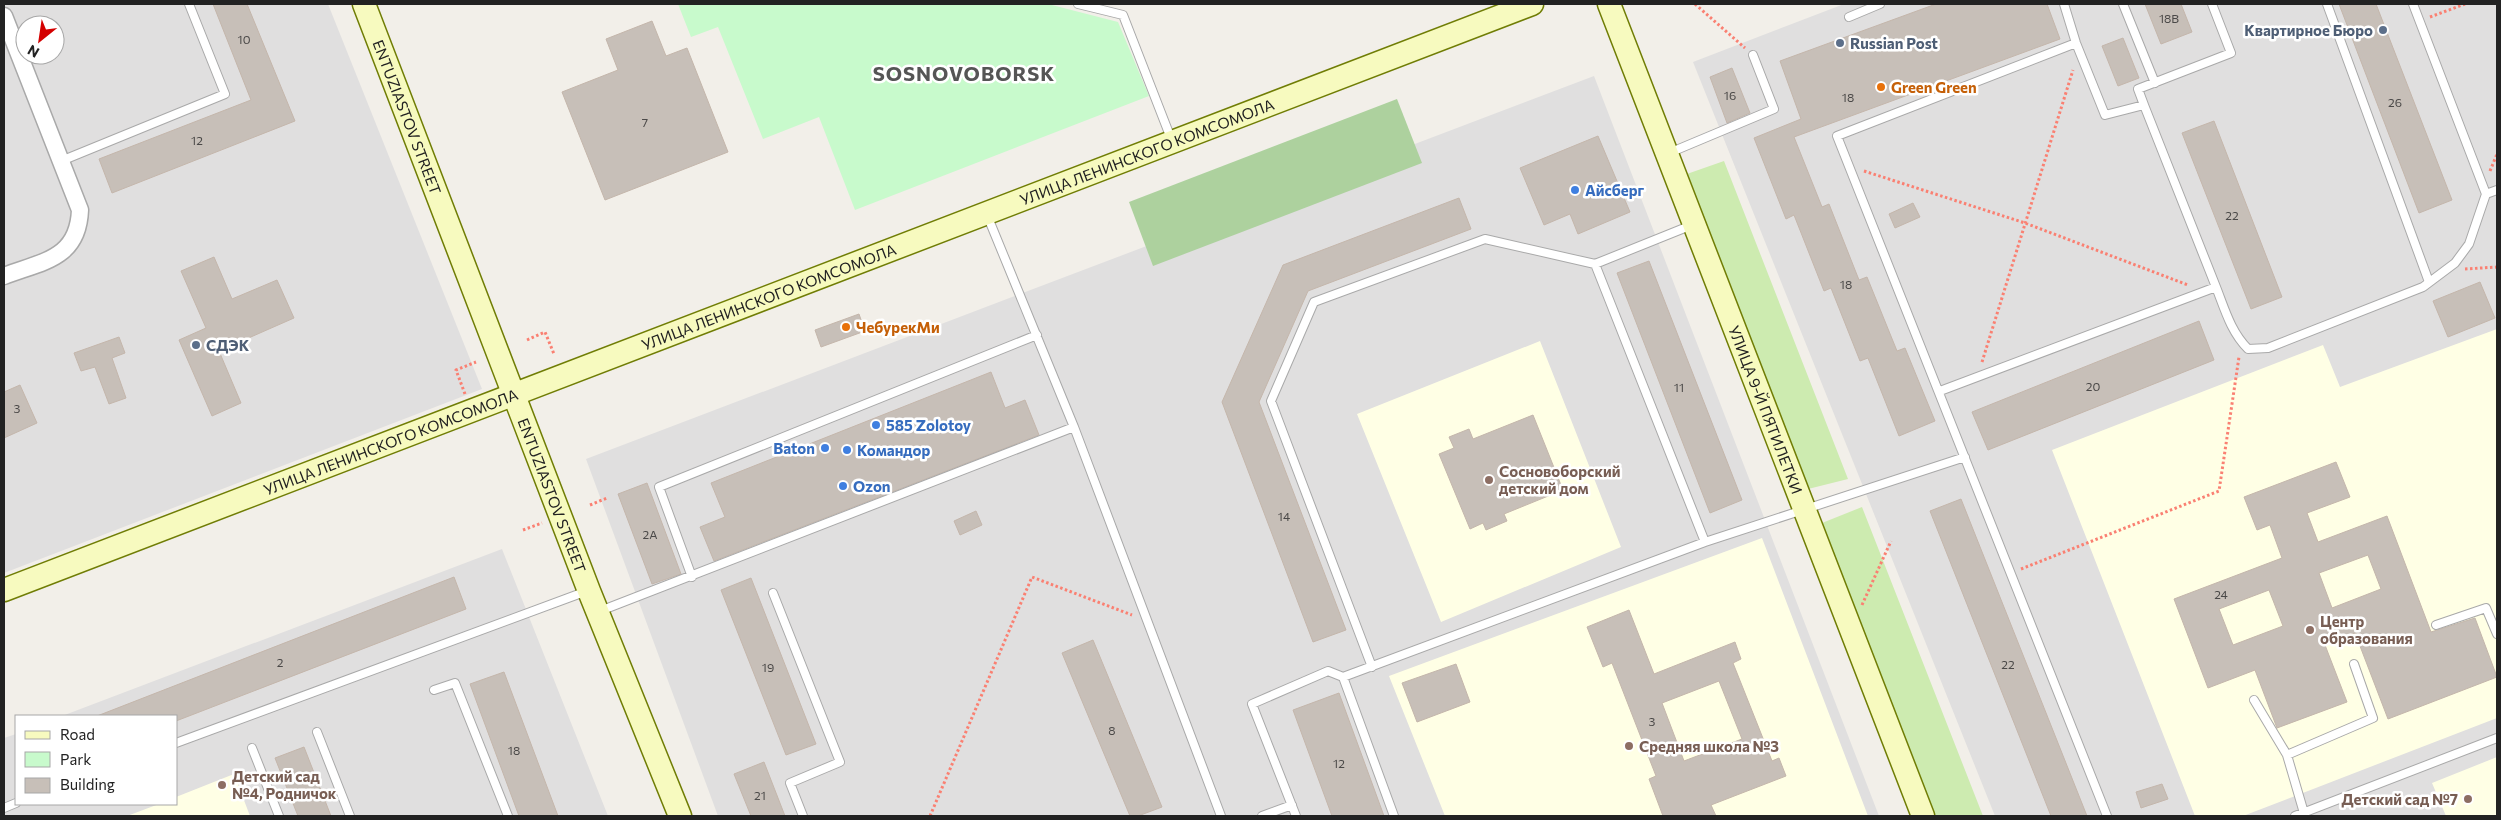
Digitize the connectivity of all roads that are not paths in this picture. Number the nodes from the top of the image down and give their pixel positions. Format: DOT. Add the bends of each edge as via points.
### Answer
graph roads {
  1 [pos="189,4"];
  2 [pos="364,4"];
  3 [pos="1081,4"];
  4 [pos="1532,4"];
  5 [pos="1610,4"];
  6 [pos="1880,4"];
  7 [pos="2064,4"];
  8 [pos="2124,4"];
  9 [pos="2212,4"];
  10 [pos="2327,4"];
  11 [pos="2413,4"];
  12 [pos="4,16"];
  13 [pos="1850,17"];
  14 [pos="2076,43"];
  15 [pos="1753,55"];
  16 [pos="2155,83"];
  17 [pos="2144,105"];
  18 [pos="1172,142"];
  19 [pos="1667,154"];
  20 [pos="61,161"];
  21 [pos="2497,190"];
  22 [pos="2486,194"];
  23 [pos="986,213"];
  24 [pos="1694,224"];
  25 [pos="1595,264"];
  26 [pos="4,276"];
  27 [pos="2429,282"];
  28 [pos="2216,287"];
  29 [pos="1037,335"];
  30 [pos="1940,391"];
  31 [pos="514,394"];
  32 [pos="1074,426"];
  33 [pos="1965,457"];
  34 [pos="1805,511"];
  35 [pos="1705,542"];
  36 [pos="692,577"];
  37 [pos="4,590"];
  38 [pos="589,591"];
  39 [pos="773,594"];
  40 [pos="598,612"];
  41 [pos="2436,625"];
  42 [pos="2497,634"];
  43 [pos="2354,664"];
  44 [pos="1372,666"];
  45 [pos="1343,677"];
  46 [pos="434,690"];
  47 [pos="2254,700"];
  48 [pos="317,732"];
  49 [pos="2497,738"];
  50 [pos="178,742"];
  51 [pos="252,748"];
  52 [pos="2287,755"];
  53 [pos="1292,805"];
  54 [pos="2304,813"];
  55 [pos="279,816"];
  56 [pos="350,816"];
  57 [pos="508,816"];
  58 [pos="680,816"];
  59 [pos="803,816"];
  60 [pos="1221,816"];
  61 [pos="1262,816"];
  62 [pos="1296,816"];
  63 [pos="1394,816"];
  64 [pos="1923,816"];
  65 [pos="2107,816"];
  66 [pos="2295,816"];
  1 -- 20 [label="lane" via="225,94"];
  2 -- 31 [label="street, ENTUZIASTOV STREET"];
  3 -- 18 [label="lane" via="1123,15"];
  4 -- 18 [label="street, УЛИЦА ЛЕНИНСКОГО КОМСОМОЛА"];
  5 -- 19 [label="street, УЛИЦА 9-Й ПЯТИЛЕТКИ"];
  6 -- 13 [label="lane"];
  7 -- 14 [label="lane"];
  8 -- 16 [label="lane"];
  9 -- 16 [label="lane" via="2231,53"];
  10 -- 27 [label="lane"];
  11 -- 22 [label="lane"];
  12 -- 20 [label="street"];
  14 -- 17 [label="lane" via="2105,115"];
  14 -- 30 [label="lane" via="1837,136"];
  15 -- 19 [label="lane" via="1774,109"];
  16 -- 17 [label="lane" via="2138,89"];
  17 -- 28 [label="lane"];
  18 -- 23 [label="street, УЛИЦА ЛЕНИНСКОГО КОМСОМОЛА"];
  19 -- 24 [label="street, УЛИЦА 9-Й ПЯТИЛЕТКИ"];
  20 -- 26 [label="street" via="80,210 79,228 71,245 53,258"];
  21 -- 22 [label="lane"];
  22 -- 27 [label="lane" via="2470,244 2455,263"];
  23 -- 29 [label="lane"];
  23 -- 31 [label="street, УЛИЦА ЛЕНИНСКОГО КОМСОМОЛА"];
  24 -- 25 [label="lane"];
  24 -- 34 [label="street, УЛИЦА 9-Й ПЯТИЛЕТКИ"];
  25 -- 35 [label="lane"];
  25 -- 44 [label="lane" via="1486,239 1314,302 1271,401"];
  27 -- 28 [label="lane" via="2268,348 2248,348 2231,328"];
  28 -- 30 [label="lane"];
  29 -- 32 [label="lane"];
  29 -- 36 [label="lane" via="659,487"];
  30 -- 33 [label="lane"];
  31 -- 37 [label="street, УЛИЦА ЛЕНИНСКОГО КОМСОМОЛА"];
  31 -- 38 [label="street, ENTUZIASTOV STREET"];
  32 -- 36 [label="lane"];
  32 -- 60 [label="lane"];
  33 -- 34 [label="lane"];
  33 -- 65 [label="lane"];
  34 -- 35 [label="lane"];
  34 -- 64 [label="street, УЛИЦА 9-Й ПЯТИЛЕТКИ"];
  35 -- 44 [label="lane"];
  36 -- 40 [label="lane"];
  38 -- 40 [label="street, ENTUZIASTOV STREET"];
  38 -- 50 [label="lane"];
  39 -- 59 [label="lane" via="840,762 790,783"];
  40 -- 58 [label="street, ENTUZIASTOV STREET"];
  41 -- 42 [label="lane" via="2486,608"];
  43 -- 52 [label="lane" via="2373,718"];
  44 -- 45 [label="lane"];
  45 -- 53 [label="lane" via="1328,671 1252,704"];
  45 -- 63 [label="lane"];
  46 -- 57 [label="lane" via="455,683"];
  47 -- 52 [label="lane"];
  48 -- 56 [label="lane"];
  49 -- 54 [label="lane"];
  51 -- 55 [label="lane"];
  52 -- 54 [label="lane"];
  53 -- 61 [label="lane"];
  53 -- 62 [label="lane"];
  54 -- 66 [label="lane"];
}
